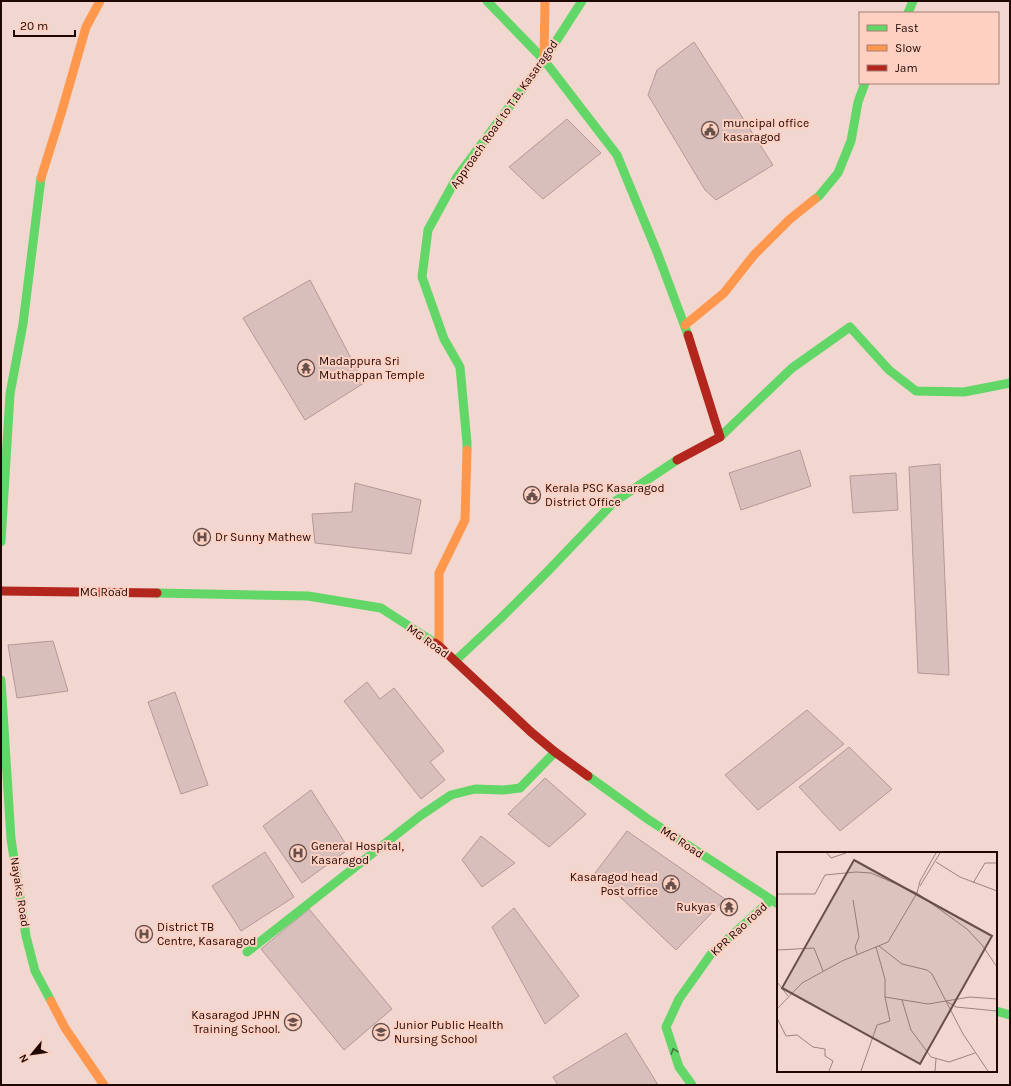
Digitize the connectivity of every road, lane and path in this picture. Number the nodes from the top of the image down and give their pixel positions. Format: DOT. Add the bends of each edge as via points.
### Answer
graph roads {
  1 [pos="100,1"];
  2 [pos="487,1"];
  3 [pos="545,1"];
  4 [pos="582,1"];
  5 [pos="913,1"];
  6 [pos="909,12"];
  7 [pos="544,60"];
  8 [pos="865,84"];
  9 [pos="685,325"];
  10 [pos="1010,383"];
  11 [pos="720,437"];
  12 [pos="1,542"];
  13 [pos="1,591"];
  14 [pos="439,646"];
  15 [pos="455,661"];
  16 [pos="1,680"];
  17 [pos="555,752"];
  18 [pos="774,902"];
  19 [pos="248,952"];
  20 [pos="997,1011"];
  21 [pos="1010,1015"];
  22 [pos="104,1085"];
  23 [pos="692,1085"];
  1 -- 12 [label="street" via="86,26 41,175 23,324 10,394"];
  2 -- 7 [label="street"];
  3 -- 7 [label="street"];
  4 -- 7 [label="street, Approach Road to T.B. Kasaragod"];
  5 -- 6 [label="street"];
  7 -- 9 [label="street" via="617,155"];
  7 -- 14 [label="street, Approach Road to T.B. Kasaragod" via="457,177 428,230 422,277 444,339 460,367 467,443 465,520 439,573"];
  8 -- 9 [label="street" via="858,102 851,141 838,173 819,196 790,219 754,255 724,293"];
  9 -- 11 [label="street"];
  10 -- 11 [label="street" via="964,392 916,391 889,370 850,327 792,368"];
  11 -- 15 [label="street" via="679,459 614,502 501,618"];
  13 -- 14 [label="street, MG Road" via="308,596 381,608"];
  14 -- 15 [label="street, MG Road"];
  15 -- 17 [label="street, MG Road"];
  16 -- 22 [label="street, Nayaks Road" via="11,839 26,936 36,971 65,1028"];
  17 -- 18 [label="street, MG Road" via="649,820"];
  17 -- 19 [label="street" via="520,788 475,789 452,795 420,816"];
  23 -- 18 [label="street, KPR Rao road, one-way" via="679,1067 666,1027 679,999 712,954"];
  20 -- 21 [label="street"];
}
